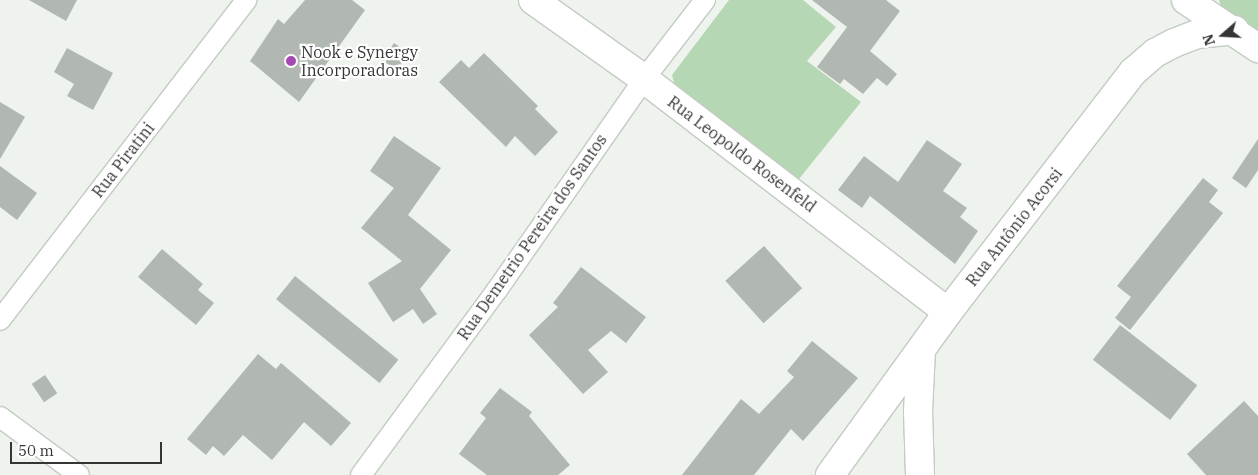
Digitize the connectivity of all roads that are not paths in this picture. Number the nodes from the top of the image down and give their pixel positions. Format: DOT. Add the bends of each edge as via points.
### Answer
graph roads {
  1 [pos="246,0"];
  2 [pos="533,0"];
  3 [pos="705,0"];
  4 [pos="1186,0"];
  5 [pos="1218,16"];
  6 [pos="1258,48"];
  7 [pos="644,79"];
  8 [pos="948,312"];
  9 [pos="0,320"];
  10 [pos="921,351"];
  11 [pos="0,417"];
  12 [pos="79,475"];
  13 [pos="361,475"];
  14 [pos="830,475"];
  15 [pos="920,475"];
  1 -- 9 [label="street, Rua Piratini"];
  2 -- 7 [label="street, Rua Leopoldo Rosenfeld"];
  3 -- 7 [label="street, Rua Demetrio Pereira dos Santos"];
  4 -- 5 [label="street"];
  5 -- 6 [label="street"];
  5 -- 8 [label="street, Rua Antônio Acorsi" via="1198,34 1155,53 1133,72"];
  7 -- 8 [label="street, Rua Leopoldo Rosenfeld"];
  7 -- 13 [label="street, Rua Demetrio Pereira dos Santos" via="497,290"];
  8 -- 10 [label="street, Rua Antônio Acorsi"];
  10 -- 14 [label="street, Rua Antônio Acorsi"];
  10 -- 15 [label="street" via="918,412"];
  11 -- 12 [label="street"];
}
